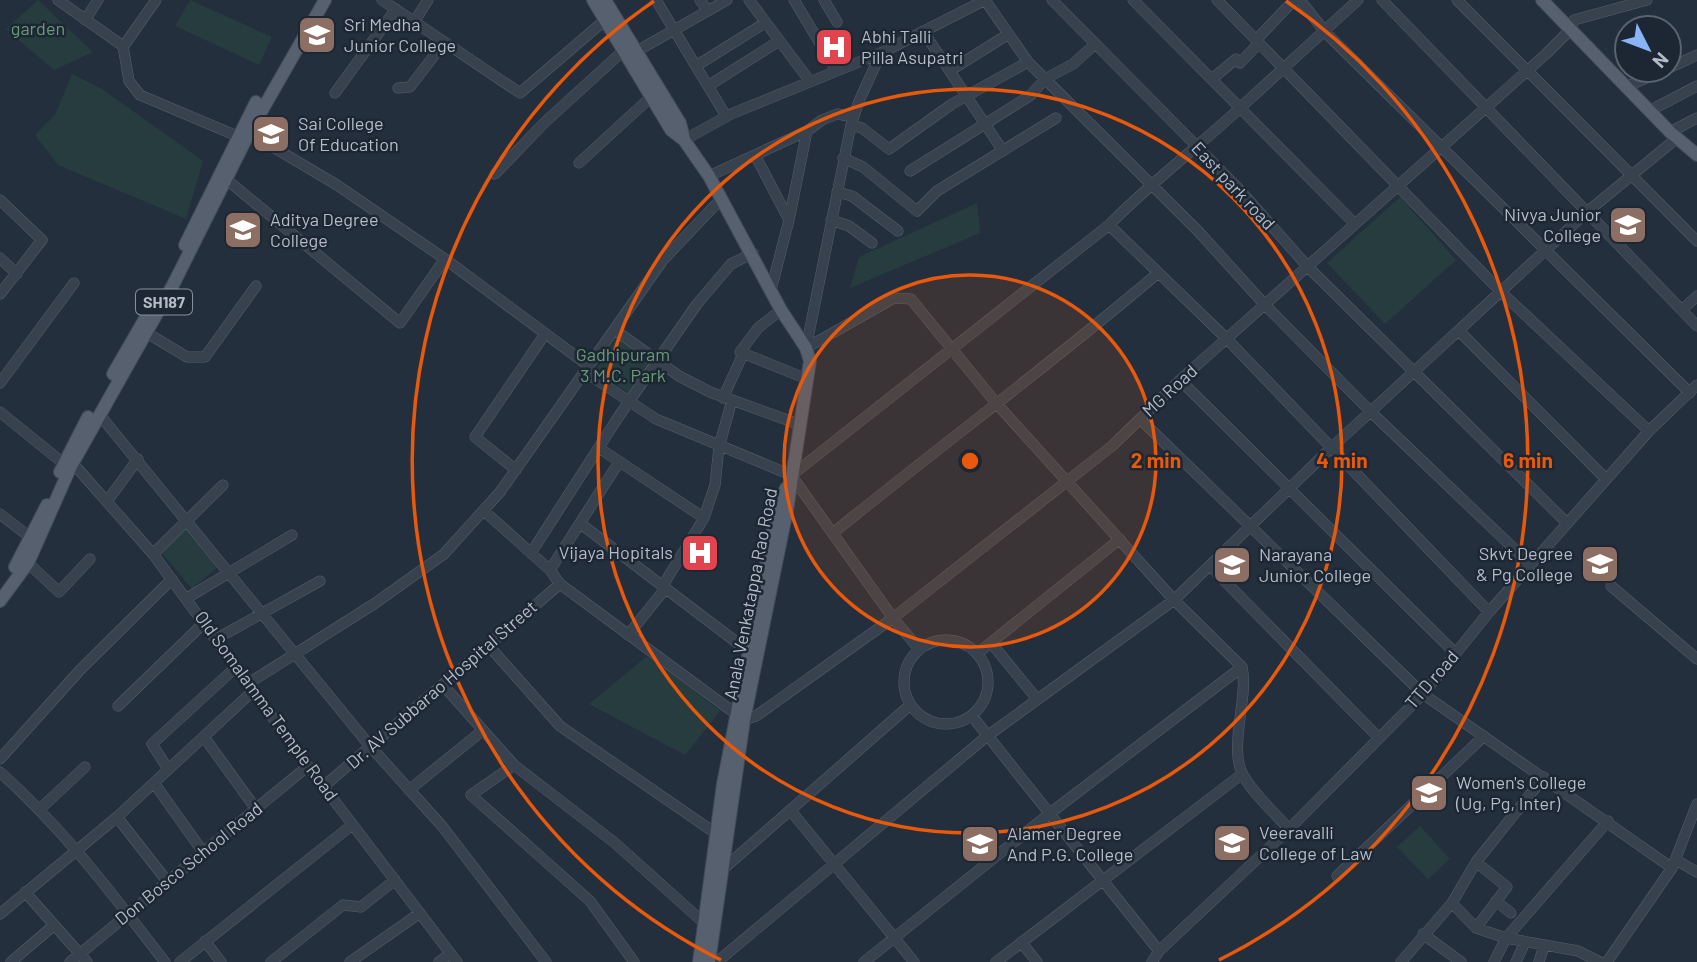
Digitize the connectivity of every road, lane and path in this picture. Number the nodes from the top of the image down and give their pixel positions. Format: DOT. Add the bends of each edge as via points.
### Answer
graph roads {
  1 [pos="58,0"];
  2 [pos="98,0"];
  3 [pos="156,0"];
  4 [pos="315,0"];
  5 [pos="325,0"];
  6 [pos="428,0"];
  7 [pos="593,0"];
  8 [pos="606,0"];
  9 [pos="656,0"];
  10 [pos="700,0"];
  11 [pos="727,0"];
  12 [pos="749,0"];
  13 [pos="794,0"];
  14 [pos="824,0"];
  15 [pos="985,0"];
  16 [pos="1052,0"];
  17 [pos="1133,0"];
  18 [pos="1217,0"];
  19 [pos="1294,0"];
  20 [pos="1300,0"];
  21 [pos="1358,0"];
  22 [pos="1382,0"];
  23 [pos="1457,0"];
  24 [pos="1542,0"];
  25 [pos="1647,0"];
  26 [pos="390,4"];
  27 [pos="708,11"];
  28 [pos="85,20"];
  29 [pos="605,20"];
  30 [pos="414,22"];
  31 [pos="837,22"];
  32 [pos="765,23"];
  33 [pos="676,30"];
  34 [pos="1570,30"];
  35 [pos="923,31"];
  36 [pos="1324,31"];
  37 [pos="1007,35"];
  38 [pos="779,41"];
  39 [pos="1258,41"];
  40 [pos="443,44"];
  41 [pos="1094,45"];
  42 [pos="123,47"];
  43 [pos="623,51"];
  44 [pos="637,51"];
  45 [pos="881,53"];
  46 [pos="1028,62"];
  47 [pos="696,66"];
  48 [pos="1282,66"];
  49 [pos="836,70"];
  50 [pos="951,70"];
  51 [pos="1526,72"];
  52 [pos="1045,79"];
  53 [pos="1212,79"];
  54 [pos="809,80"];
  55 [pos="1633,84"];
  56 [pos="708,86"];
  57 [pos="1697,86"];
  58 [pos="1626,87"];
  59 [pos="398,88"];
  60 [pos="335,93"];
  61 [pos="968,96"];
  62 [pos="651,97"];
  63 [pos="1241,108"];
  64 [pos="1486,110"];
  65 [pos="1649,110"];
  66 [pos="726,116"];
  67 [pos="1056,118"];
  68 [pos="1697,118"];
  69 [pos="853,121"];
  70 [pos="985,124"];
  71 [pos="807,131"];
  72 [pos="243,134"];
  73 [pos="1674,135"];
  74 [pos="684,140"];
  75 [pos="1196,146"];
  76 [pos="1441,147"];
  77 [pos="1003,151"];
  78 [pos="755,155"];
  79 [pos="1697,155"];
  80 [pos="843,158"];
  81 [pos="579,163"];
  82 [pos="910,171"];
  83 [pos="495,173"];
  84 [pos="709,176"];
  85 [pos="1633,176"];
  86 [pos="226,179"];
  87 [pos="1150,184"];
  88 [pos="1400,187"];
  89 [pos="837,192"];
  90 [pos="0,200"];
  91 [pos="720,200"];
  92 [pos="1587,212"];
  93 [pos="789,220"];
  94 [pos="831,220"];
  95 [pos="1354,223"];
  96 [pos="1109,225"];
  97 [pos="898,231"];
  98 [pos="1697,241"];
  99 [pos="872,243"];
  100 [pos="753,253"];
  101 [pos="1546,253"];
  102 [pos="0,258"];
  103 [pos="445,258"];
  104 [pos="1308,267"];
  105 [pos="17,274"];
  106 [pos="1157,274"];
  107 [pos="74,284"];
  108 [pos="256,286"];
  109 [pos="771,290"];
  110 [pos="1502,293"];
  111 [pos="0,294"];
  112 [pos="1697,296"];
  113 [pos="1265,305"];
  114 [pos="781,310"];
  115 [pos="1682,310"];
  116 [pos="1697,326"];
  117 [pos="615,330"];
  118 [pos="1460,332"];
  119 [pos="147,333"];
  120 [pos="545,334"];
  121 [pos="1227,339"];
  122 [pos="806,348"];
  123 [pos="953,348"];
  124 [pos="743,354"];
  125 [pos="657,360"];
  126 [pos="587,369"];
  127 [pos="1414,372"];
  128 [pos="807,379"];
  129 [pos="1180,380"];
  130 [pos="0,383"];
  131 [pos="1693,389"];
  132 [pos="727,399"];
  133 [pos="629,402"];
  134 [pos="996,403"];
  135 [pos="0,412"];
  136 [pos="1371,412"];
  137 [pos="99,414"];
  138 [pos="1140,419"];
  139 [pos="798,424"];
  140 [pos="1649,431"];
  141 [pos="719,447"];
  142 [pos="599,448"];
  143 [pos="1330,449"];
  144 [pos="138,459"];
  145 [pos="618,462"];
  146 [pos="67,465"];
  147 [pos="516,470"];
  148 [pos="791,475"];
  149 [pos="1606,479"];
  150 [pos="1068,482"];
  151 [pos="223,485"];
  152 [pos="1290,487"];
  153 [pos="108,500"];
  154 [pos="484,511"];
  155 [pos="0,514"];
  156 [pos="704,518"];
  157 [pos="187,520"];
  158 [pos="1567,523"];
  159 [pos="581,524"];
  160 [pos="1250,526"];
  161 [pos="832,533"];
  162 [pos="292,535"];
  163 [pos="31,538"];
  164 [pos="1120,539"];
  165 [pos="531,552"];
  166 [pos="153,554"];
  167 [pos="90,559"];
  168 [pos="28,563"];
  169 [pos="1531,565"];
  170 [pos="1210,566"];
  171 [pos="550,570"];
  172 [pos="230,571"];
  173 [pos="172,579"];
  174 [pos="320,581"];
  175 [pos="560,584"];
  176 [pos="0,586"];
  177 [pos="1611,586"];
  178 [pos="663,588"];
  179 [pos="187,598"];
  180 [pos="1174,600"];
  181 [pos="0,601"];
  182 [pos="261,612"];
  183 [pos="1489,612"];
  184 [pos="893,618"];
  185 [pos="205,622"];
  186 [pos="628,635"];
  187 [pos="216,639"];
  188 [pos="992,644"];
  189 [pos="488,645"];
  190 [pos="919,649"];
  191 [pos="748,651"];
  192 [pos="978,653"];
  193 [pos="295,654"];
  194 [pos="1456,654"];
  195 [pos="1697,659"];
  196 [pos="1242,667"];
  197 [pos="235,668"];
  198 [pos="443,685"];
  199 [pos="252,687"];
  200 [pos="1423,694"];
  201 [pos="1037,699"];
  202 [pos="118,706"];
  203 [pos="909,706"];
  204 [pos="972,716"];
  205 [pos="740,717"];
  206 [pos="482,731"];
  207 [pos="1484,736"];
  208 [pos="204,737"];
  209 [pos="986,737"];
  210 [pos="1378,737"];
  211 [pos="370,746"];
  212 [pos="0,759"];
  213 [pos="514,765"];
  214 [pos="85,766"];
  215 [pos="308,766"];
  216 [pos="168,769"];
  217 [pos="0,772"];
  218 [pos="1242,774"];
  219 [pos="1544,777"];
  220 [pos="154,783"];
  221 [pos="324,786"];
  222 [pos="409,790"];
  223 [pos="1697,804"];
  224 [pos="41,808"];
  225 [pos="256,809"];
  226 [pos="790,811"];
  227 [pos="1049,814"];
  228 [pos="117,817"];
  229 [pos="1608,821"];
  230 [pos="352,825"];
  231 [pos="1289,829"];
  232 [pos="722,838"];
  233 [pos="78,849"];
  234 [pos="203,852"];
  235 [pos="835,862"];
  236 [pos="1476,862"];
  237 [pos="1674,864"];
  238 [pos="722,870"];
  239 [pos="1697,872"];
  240 [pos="1337,876"];
  241 [pos="395,880"];
  242 [pos="167,881"];
  243 [pos="1104,882"];
  244 [pos="25,892"];
  245 [pos="1496,901"];
  246 [pos="1452,903"];
  247 [pos="420,913"];
  248 [pos="1511,913"];
  249 [pos="0,914"];
  250 [pos="128,914"];
  251 [pos="704,923"];
  252 [pos="53,926"];
  253 [pos="1476,928"];
  254 [pos="1423,934"];
  255 [pos="895,937"];
  256 [pos="1506,938"];
  257 [pos="205,941"];
  258 [pos="1021,942"];
  259 [pos="1525,942"];
  260 [pos="1544,946"];
  261 [pos="1160,951"];
  262 [pos="83,958"];
  263 [pos="454,958"];
  264 [pos="11,962"];
  265 [pos="70,962"];
  266 [pos="165,962"];
  267 [pos="180,962"];
  268 [pos="221,962"];
  269 [pos="271,962"];
  270 [pos="350,962"];
  271 [pos="439,962"];
  272 [pos="546,962"];
  273 [pos="634,962"];
  274 [pos="699,962"];
  275 [pos="709,962"];
  276 [pos="718,962"];
  277 [pos="864,962"];
  278 [pos="914,962"];
  279 [pos="996,962"];
  280 [pos="1037,962"];
  281 [pos="1152,962"];
  282 [pos="1401,962"];
  283 [pos="1461,962"];
  284 [pos="1494,962"];
  285 [pos="1516,962"];
  286 [pos="1539,962"];
  287 [pos="1600,962"];
  288 [pos="1607,962"];
  1 -- 28 [label="street"];
  2 -- 28 [label="street"];
  3 -- 42 [label="street"];
  4 -- 72 [label="main road, SH187"];
  5 -- 72 [label="main road, SH187"];
  6 -- 30 [label="street"];
  7 -- 29 [label="main road"];
  8 -- 44 [label="main road"];
  9 -- 33 [label="street"];
  10 -- 27 [label="street"];
  11 -- 27 [label="street"];
  12 -- 32 [label="street"];
  13 -- 49 [label="street"];
  14 -- 31 [label="street"];
  15 -- 35 [label="street"];
  15 -- 37 [label="street"];
  16 -- 41 [label="street, East park road"];
  17 -- 53 [label="street"];
  18 -- 39 [label="street"];
  19 -- 39 [label="street"];
  20 -- 36 [label="street"];
  21 -- 36 [label="street"];
  22 -- 64 [label="street"];
  23 -- 51 [label="street"];
  24 -- 34 [label="main road"];
  25 -- 34 [label="street, MG Road" via="1574,20"];
  26 -- 30 [label="street"];
  26 -- 60 [label="street"];
  27 -- 33 [label="street"];
  28 -- 42 [label="street"];
  29 -- 40 [label="street" via="520,93"];
  29 -- 43 [label="main road"];
  30 -- 40 [label="street"];
  32 -- 38 [label="street"];
  32 -- 47 [label="street"];
  33 -- 44 [label="street"];
  33 -- 47 [label="street"];
  34 -- 51 [label="street, MG Road"];
  34 -- 58 [label="main road"];
  35 -- 45 [label="street"];
  35 -- 50 [label="street"];
  36 -- 48 [label="street"];
  36 -- 76 [label="street"];
  37 -- 46 [label="street"];
  37 -- 50 [label="street"];
  38 -- 54 [label="street"];
  38 -- 56 [label="street"];
  39 -- 48 [label="street"];
  39 -- 53 [label="street" via="1240,63 1236,59"];
  40 -- 59 [label="street" via="410,87"];
  41 -- 52 [label="street" via="1073,64"];
  41 -- 75 [label="street, East park road"];
  42 -- 72 [label="street" via="129,81 140,95"];
  43 -- 62 [label="main road"];
  43 -- 83 [label="street"];
  44 -- 74 [label="main road" via="680,123"];
  45 -- 49 [label="street"];
  45 -- 69 [label="street"];
  46 -- 52 [label="street"];
  46 -- 61 [label="street"];
  47 -- 56 [label="street"];
  48 -- 63 [label="street"];
  48 -- 88 [label="street"];
  49 -- 54 [label="street"];
  50 -- 61 [label="street"];
  51 -- 64 [label="street, MG Road"];
  51 -- 85 [label="street"];
  52 -- 70 [label="street" via="1031,94"];
  52 -- 87 [label="street"];
  53 -- 63 [label="street"];
  54 -- 66 [label="street"];
  55 -- 58 [label="street"];
  56 -- 66 [label="street"];
  57 -- 65 [label="street"];
  58 -- 65 [label="main road"];
  61 -- 69 [label="street" via="889,149"];
  61 -- 70 [label="street"];
  62 -- 74 [label="main road" via="671,130"];
  62 -- 81 [label="street"];
  63 -- 75 [label="street"];
  63 -- 95 [label="street"];
  64 -- 76 [label="street, MG Road"];
  64 -- 92 [label="street"];
  65 -- 73 [label="main road"];
  66 -- 74 [label="street"];
  67 -- 77 [label="street"];
  68 -- 73 [label="street"];
  69 -- 71 [label="street" via="837,114"];
  69 -- 80 [label="street"];
  70 -- 77 [label="street"];
  70 -- 82 [label="street"];
  71 -- 78 [label="street"];
  71 -- 93 [label="street"];
  72 -- 86 [label="main road, SH187"];
  72 -- 103 [label="street" via="337,185"];
  72 -- 146 [label="main road, SH187"];
  73 -- 79 [label="main road"];
  73 -- 85 [label="street"];
  74 -- 84 [label="main road"];
  75 -- 87 [label="street"];
  75 -- 104 [label="street, East park road"];
  76 -- 88 [label="street, MG Road"];
  76 -- 101 [label="street"];
  77 -- 80 [label="street" via="937,191 917,211 863,167"];
  78 -- 84 [label="street"];
  78 -- 93 [label="street"];
  80 -- 89 [label="street"];
  84 -- 91 [label="main road"];
  85 -- 92 [label="street"];
  85 -- 98 [label="street"];
  86 -- 103 [label="street" via="400,323"];
  86 -- 119 [label="main road, SH187"];
  87 -- 96 [label="street"];
  87 -- 113 [label="street"];
  88 -- 95 [label="street, MG Road"];
  88 -- 110 [label="street"];
  89 -- 94 [label="street"];
  89 -- 97 [label="street" via="852,197"];
  90 -- 105 [label="street" via="43,240"];
  91 -- 100 [label="main road"];
  91 -- 117 [label="street" via="663,260"];
  92 -- 101 [label="street"];
  92 -- 115 [label="street"];
  93 -- 109 [label="street"];
  94 -- 99 [label="street" via="849,226"];
  94 -- 122 [label="street"];
  95 -- 104 [label="street, MG Road"];
  96 -- 106 [label="street"];
  96 -- 123 [label="street"];
  100 -- 109 [label="main road"];
  100 -- 125 [label="street" via="731,264"];
  101 -- 110 [label="street"];
  101 -- 131 [label="street"];
  102 -- 105 [label="street"];
  103 -- 120 [label="street"];
  104 -- 113 [label="street, MG Road"];
  104 -- 127 [label="street, East park road"];
  105 -- 111 [label="street"];
  106 -- 121 [label="street"];
  106 -- 134 [label="street"];
  107 -- 130 [label="street"];
  108 -- 119 [label="street" via="205,357 187,357"];
  109 -- 114 [label="main road"];
  110 -- 118 [label="street"];
  110 -- 140 [label="street"];
  112 -- 115 [label="street"];
  113 -- 121 [label="street, MG Road"];
  113 -- 136 [label="street"];
  114 -- 122 [label="main road"];
  114 -- 124 [label="street" via="758,328 740,352"];
  115 -- 116 [label="street"];
  117 -- 125 [label="street"];
  117 -- 126 [label="street"];
  118 -- 127 [label="street"];
  118 -- 149 [label="street"];
  119 -- 137 [label="main road, SH187"];
  120 -- 126 [label="street"];
  120 -- 147 [label="street" via="475,437"];
  121 -- 129 [label="street, MG Road"];
  121 -- 143 [label="street"];
  122 -- 123 [label="street" via="894,298 911,299"];
  122 -- 128 [label="main road" via="810,362"];
  123 -- 134 [label="street"];
  123 -- 148 [label="street"];
  124 -- 128 [label="street"];
  124 -- 132 [label="street"];
  125 -- 132 [label="street"];
  125 -- 133 [label="street"];
  126 -- 133 [label="street"];
  126 -- 147 [label="street"];
  127 -- 136 [label="street"];
  127 -- 158 [label="street, East park road"];
  128 -- 139 [label="main road"];
  129 -- 138 [label="street, MG Road"];
  129 -- 152 [label="street"];
  131 -- 140 [label="street, TTD road"];
  132 -- 139 [label="street"];
  132 -- 141 [label="street"];
  133 -- 141 [label="street"];
  133 -- 142 [label="street"];
  134 -- 150 [label="street"];
  134 -- 161 [label="street"];
  135 -- 146 [label="street, Old Somalamma Temple Road"];
  136 -- 143 [label="street"];
  136 -- 169 [label="street"];
  137 -- 144 [label="street"];
  137 -- 146 [label="main road, SH187"];
  138 -- 150 [label="street, MG Road"];
  138 -- 160 [label="street"];
  139 -- 148 [label="main road"];
  140 -- 149 [label="street, TTD road"];
  141 -- 148 [label="street"];
  141 -- 156 [label="street" via="715,485"];
  142 -- 145 [label="street"];
  142 -- 165 [label="street"];
  143 -- 152 [label="street"];
  143 -- 183 [label="street"];
  144 -- 153 [label="street"];
  144 -- 157 [label="street"];
  145 -- 156 [label="street"];
  145 -- 159 [label="street"];
  146 -- 153 [label="street, Old Somalamma Temple Road" via="78,469"];
  146 -- 163 [label="main road, SH187"];
  146 -- 168 [label="main road, SH187"];
  147 -- 154 [label="street"];
  148 -- 161 [label="street"];
  148 -- 191 [label="main road, Anala Venkatappa Rao Road" via="777,508"];
  148 -- 205 [label="main road, Anala Venkatappa Rao Road"];
  149 -- 158 [label="street, TTD road"];
  150 -- 164 [label="street"];
  150 -- 184 [label="street, MG Road"];
  151 -- 157 [label="street"];
  152 -- 160 [label="street"];
  152 -- 194 [label="street"];
  153 -- 166 [label="street, Old Somalamma Temple Road"];
  154 -- 165 [label="street"];
  154 -- 193 [label="street" via="444,554"];
  155 -- 163 [label="street"];
  156 -- 178 [label="street"];
  157 -- 166 [label="street"];
  157 -- 172 [label="street"];
  158 -- 169 [label="street, TTD road"];
  159 -- 171 [label="street"];
  159 -- 178 [label="street"];
  160 -- 170 [label="street"];
  160 -- 200 [label="street"];
  161 -- 184 [label="street"];
  162 -- 172 [label="street"];
  163 -- 176 [label="main road, SH187"];
  164 -- 180 [label="street"];
  164 -- 188 [label="street"];
  165 -- 171 [label="street"];
  166 -- 173 [label="street, Old Somalamma Temple Road"];
  167 -- 168 [label="street" via="60,592"];
  168 -- 181 [label="main road, SH187"];
  169 -- 183 [label="street, TTD road"];
  170 -- 180 [label="street"];
  170 -- 210 [label="street"];
  171 -- 175 [label="street"];
  172 -- 179 [label="street"];
  172 -- 182 [label="street"];
  173 -- 179 [label="street, Old Somalamma Temple Road"];
  173 -- 212 [label="street" via="80,670"];
  174 -- 182 [label="street"];
  175 -- 186 [label="street"];
  175 -- 189 [label="street, Dr. AV Subbarao Hospital Street"];
  177 -- 195 [label="street"];
  178 -- 186 [label="street"];
  178 -- 191 [label="street"];
  179 -- 185 [label="street, Old Somalamma Temple Road"];
  180 -- 196 [label="street"];
  180 -- 201 [label="street"];
  182 -- 187 [label="street"];
  182 -- 193 [label="street"];
  183 -- 194 [label="street, TTD road"];
  184 -- 190 [label="street"];
  184 -- 205 [label="street, MG Road" via="756,716"];
  185 -- 187 [label="street, Old Somalamma Temple Road"];
  185 -- 202 [label="street"];
  186 -- 205 [label="street"];
  187 -- 197 [label="street, Old Somalamma Temple Road"];
  188 -- 192 [label="street"];
  188 -- 201 [label="street"];
  189 -- 198 [label="street, Dr. AV Subbarao Hospital Street"];
  189 -- 232 [label="street" via="560,726"];
  190 -- 192 [label="street" via="938,640 960,641"];
  190 -- 203 [label="street" via="906,666 902,687"];
  191 -- 205 [label="main road, Anala Venkatappa Rao Road"];
  192 -- 204 [label="street" via="988,686 982,706"];
  193 -- 199 [label="street"];
  193 -- 211 [label="street"];
  194 -- 200 [label="street, TTD road"];
  196 -- 218 [label="street"];
  196 -- 227 [label="street"];
  197 -- 199 [label="street, Old Somalamma Temple Road"];
  197 -- 216 [label="street" via="152,744"];
  198 -- 206 [label="street"];
  198 -- 211 [label="street, Dr. AV Subbarao Hospital Street"];
  199 -- 208 [label="street"];
  199 -- 215 [label="street, Old Somalamma Temple Road"];
  200 -- 207 [label="street"];
  200 -- 210 [label="street, TTD road"];
  201 -- 209 [label="street"];
  203 -- 204 [label="street" via="927,722 950,725"];
  203 -- 226 [label="street"];
  204 -- 209 [label="street"];
  205 -- 232 [label="main road, Anala Venkatappa Rao Road"];
  206 -- 213 [label="street"];
  206 -- 222 [label="street"];
  207 -- 219 [label="street"];
  207 -- 240 [label="street"];
  208 -- 216 [label="street"];
  208 -- 225 [label="street"];
  209 -- 227 [label="street"];
  209 -- 235 [label="street"];
  210 -- 231 [label="street, TTD road"];
  211 -- 221 [label="street, Dr. AV Subbarao Hospital Street"];
  211 -- 222 [label="street"];
  213 -- 251 [label="street" via="615,843"];
  213 -- 273 [label="street" via="471,795 590,901"];
  214 -- 224 [label="street"];
  215 -- 221 [label="street, Old Somalamma Temple Road"];
  215 -- 225 [label="street, Don Bosco School Road"];
  216 -- 220 [label="street"];
  217 -- 224 [label="street"];
  218 -- 231 [label="street"];
  218 -- 243 [label="street"];
  219 -- 229 [label="street"];
  219 -- 236 [label="street"];
  220 -- 228 [label="street"];
  220 -- 234 [label="street"];
  221 -- 230 [label="street, Old Somalamma Temple Road"];
  222 -- 272 [label="street"];
  223 -- 237 [label="street"];
  224 -- 233 [label="street"];
  225 -- 234 [label="street, Don Bosco School Road"];
  226 -- 235 [label="street"];
  226 -- 238 [label="street"];
  227 -- 243 [label="street"];
  227 -- 255 [label="street"];
  228 -- 233 [label="street"];
  228 -- 242 [label="street"];
  229 -- 237 [label="street"];
  229 -- 256 [label="street"];
  230 -- 241 [label="street, Old Somalamma Temple Road"];
  230 -- 257 [label="street"];
  231 -- 261 [label="street, TTD road"];
  232 -- 238 [label="main road, Anala Venkatappa Rao Road"];
  232 -- 251 [label="main road, Anala Venkatappa Rao Road"];
  233 -- 244 [label="street"];
  233 -- 250 [label="street"];
  234 -- 242 [label="street, Don Bosco School Road"];
  235 -- 255 [label="street"];
  235 -- 276 [label="street"];
  236 -- 245 [label="street" via="1507,887"];
  236 -- 246 [label="street"];
  237 -- 239 [label="street"];
  237 -- 288 [label="street"];
  238 -- 275 [label="main road, Anala Venkatappa Rao Road"];
  241 -- 247 [label="street, Old Somalamma Temple Road"];
  241 -- 269 [label="street" via="361,906 344,905"];
  242 -- 250 [label="street, Don Bosco School Road"];
  243 -- 258 [label="street"];
  243 -- 261 [label="street"];
  244 -- 249 [label="street"];
  244 -- 252 [label="street"];
  245 -- 248 [label="street"];
  245 -- 253 [label="street"];
  246 -- 253 [label="street"];
  246 -- 254 [label="street"];
  247 -- 263 [label="street, Old Somalamma Temple Road"];
  247 -- 270 [label="street"];
  250 -- 262 [label="street, Don Bosco School Road"];
  250 -- 266 [label="street"];
  251 -- 274 [label="main road, Anala Venkatappa Rao Road"];
  252 -- 262 [label="street"];
  252 -- 264 [label="street"];
  253 -- 256 [label="street"];
  254 -- 282 [label="street"];
  254 -- 283 [label="street"];
  255 -- 277 [label="street"];
  255 -- 278 [label="street"];
  256 -- 259 [label="street"];
  256 -- 284 [label="street"];
  257 -- 267 [label="street"];
  257 -- 268 [label="street"];
  258 -- 279 [label="street"];
  258 -- 280 [label="street"];
  259 -- 260 [label="street"];
  259 -- 285 [label="street"];
  260 -- 286 [label="street"];
  260 -- 287 [label="street" via="1578,951"];
  261 -- 281 [label="street, TTD road"];
  262 -- 265 [label="street, Don Bosco School Road"];
  263 -- 271 [label="street"];
}
